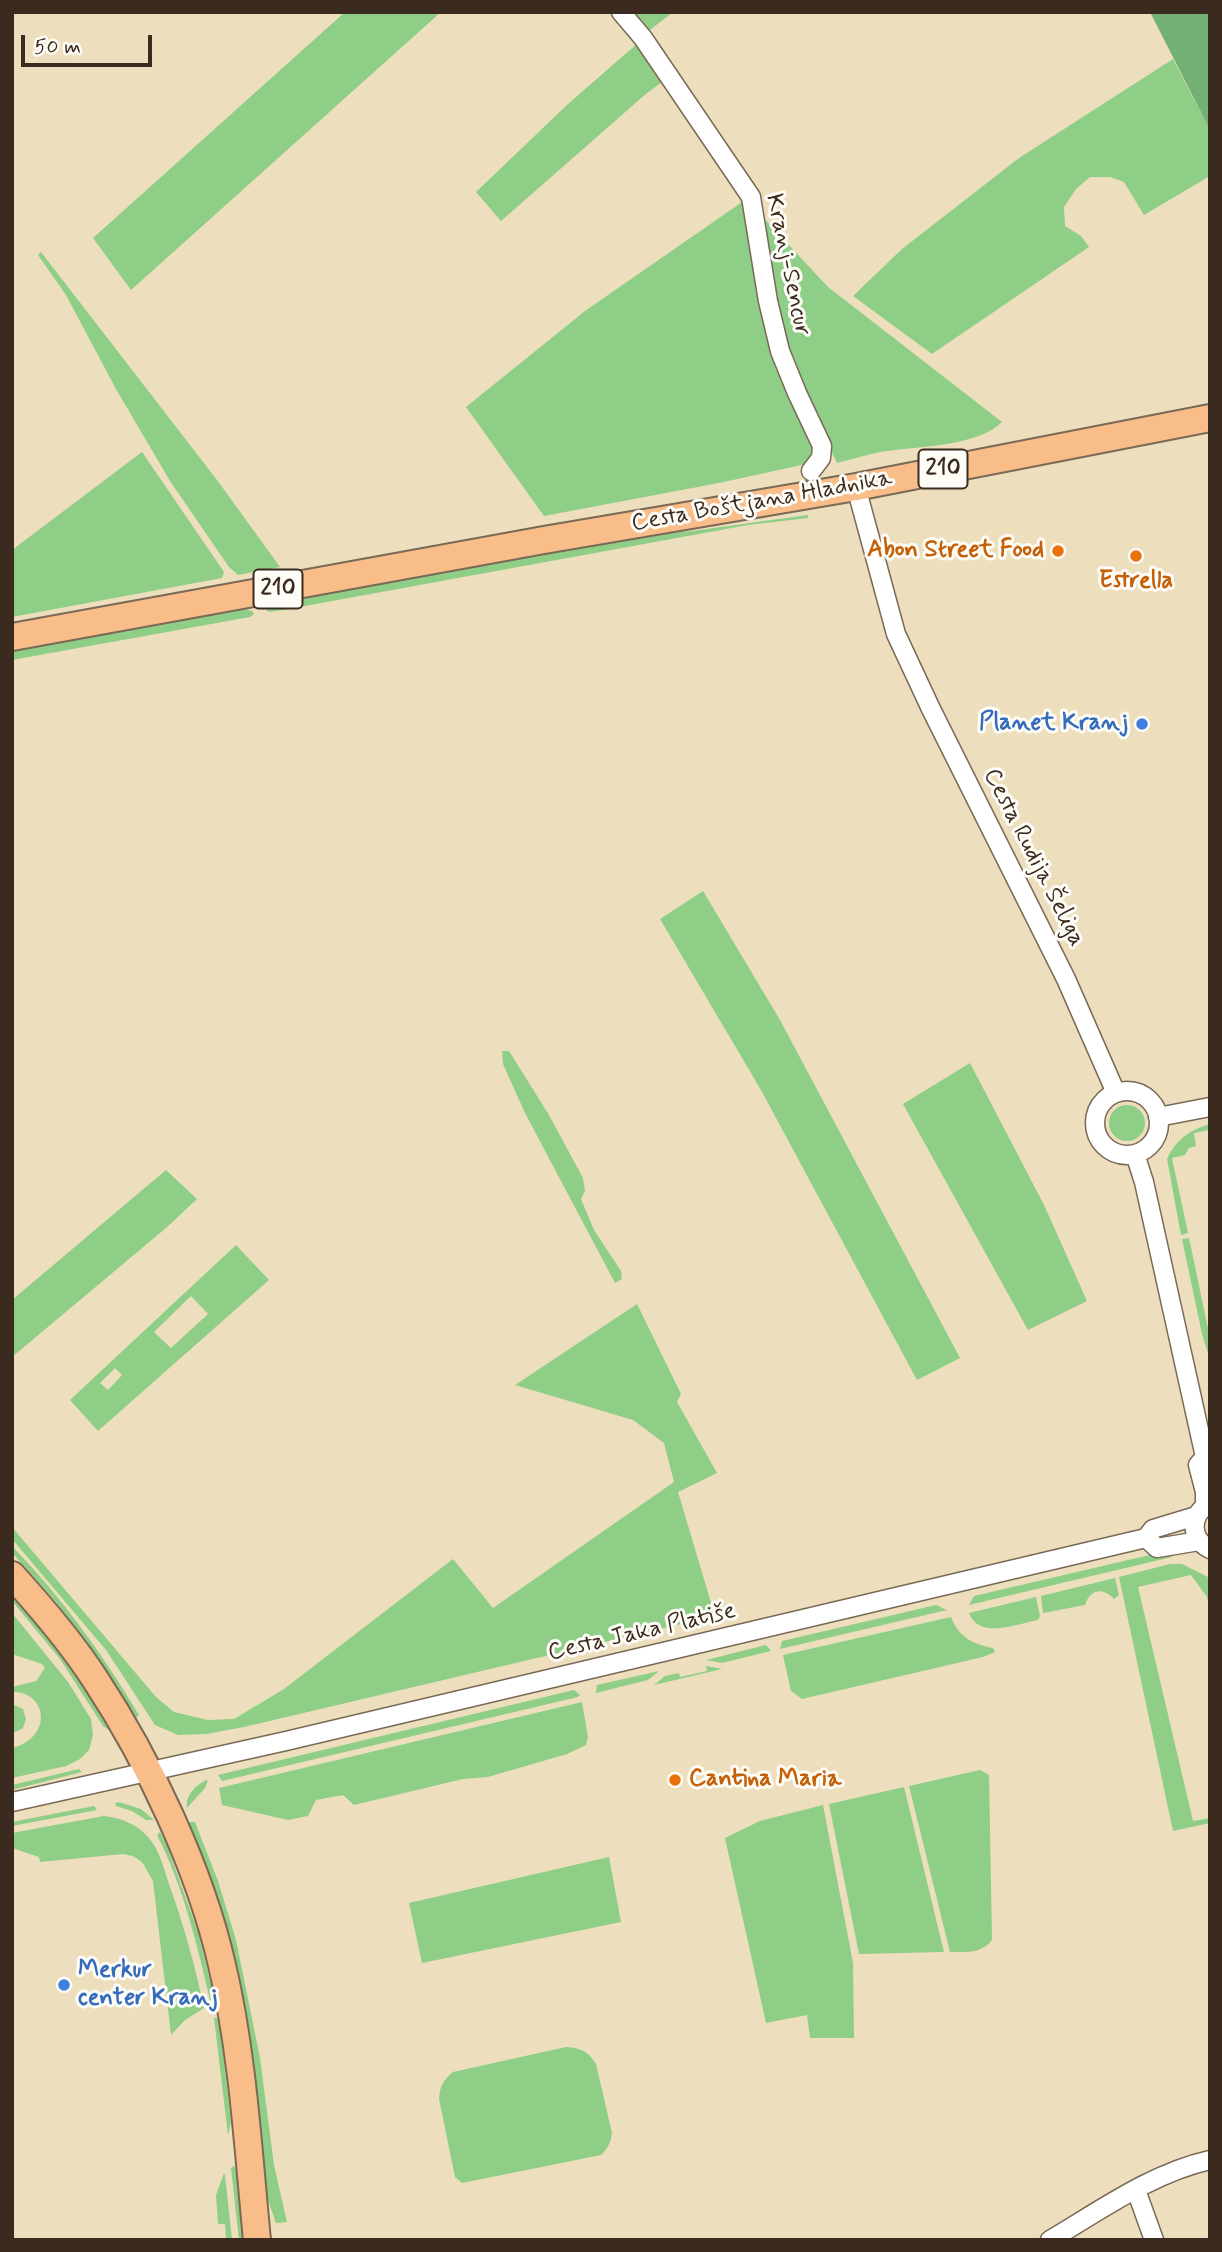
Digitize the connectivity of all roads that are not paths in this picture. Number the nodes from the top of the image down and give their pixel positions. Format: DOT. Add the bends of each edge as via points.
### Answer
graph roads {
  1 [pos="621,12"];
  2 [pos="1210,418"];
  3 [pos="811,471"];
  4 [pos="856,486"];
  5 [pos="12,637"];
  6 [pos="1116,1093"];
  7 [pos="1210,1107"];
  8 [pos="1158,1117"];
  9 [pos="1135,1154"];
  10 [pos="1208,1458"];
  11 [pos="1204,1508"];
  12 [pos="1146,1538"];
  13 [pos="1204,1545"];
  14 [pos="12,1575"];
  15 [pos="148,1773"];
  16 [pos="12,1802"];
  17 [pos="1210,2160"];
  18 [pos="1136,2190"];
  19 [pos="257,2240"];
  20 [pos="1050,2240"];
  21 [pos="1154,2240"];
  1 -- 3 [label="street, Kranj-Sencur" via="751,197 780,351 822,446 821,458"];
  2 -- 4 [label="main road, Cesta Boštjana Hladnika / 210"];
  4 -- 5 [label="main road, Cesta Boštjana Hladnika / 210"];
  4 -- 6 [label="street, Cesta Rudija Šeliga" via="896,634 1066,979"];
  6 -- 8 [label="street" via="1142,1095"];
  6 -- 9 [label="street" via="1098,1109 1097,1135 1113,1153"];
  7 -- 8 [label="street"];
  8 -- 9 [label="street" via="1153,1142"];
  9 -- 10 [label="street"];
  10 -- 11 [label="street" via="1199,1465"];
  11 -- 12 [label="street, Cesta Jaka Platiše" via="1153,1529"];
  11 -- 13 [label="street" via="1194,1528"];
  12 -- 13 [label="street, Cesta Jaka Platiše" via="1157,1548"];
  12 -- 15 [label="street, Cesta Jaka Platiše"];
  14 -- 15 [label="main road" via="95,1679"];
  15 -- 16 [label="street, Cesta Jaka Platiše"];
  15 -- 19 [label="main road" via="173,1822 221,1964 241,2079"];
  17 -- 18 [label="street"];
  18 -- 20 [label="street"];
  18 -- 21 [label="street"];
}
